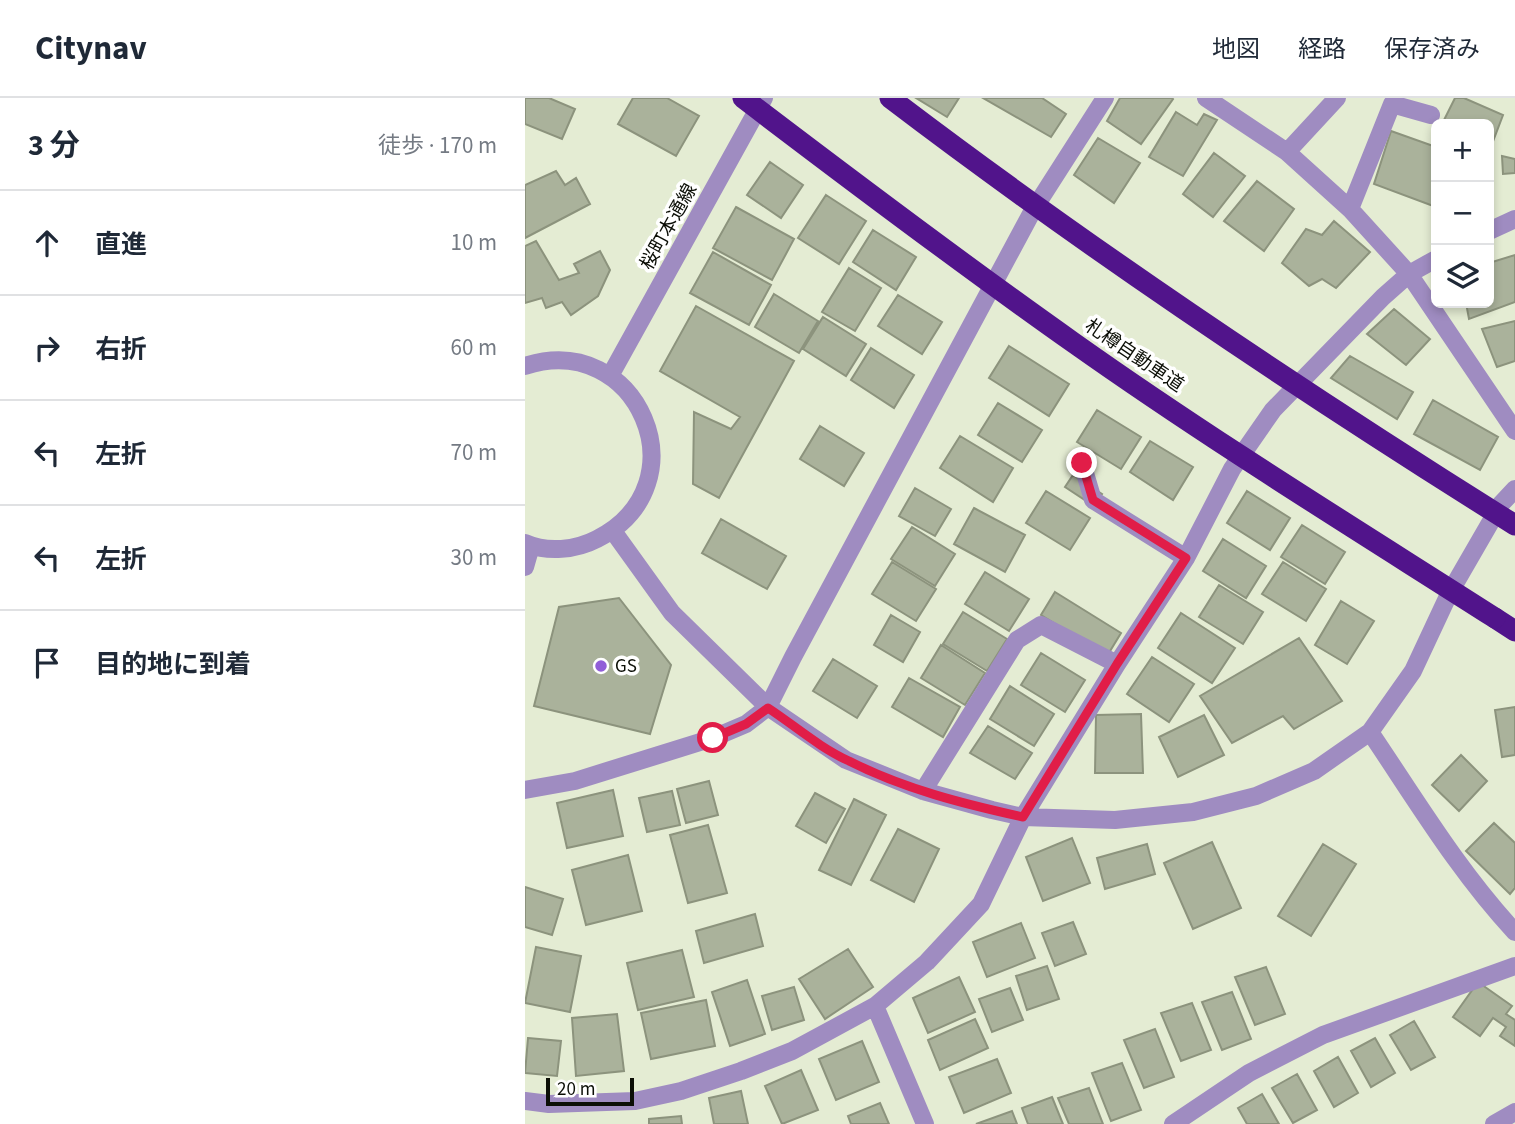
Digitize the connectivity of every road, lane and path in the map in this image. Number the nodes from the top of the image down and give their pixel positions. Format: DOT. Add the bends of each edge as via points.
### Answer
graph roads {
  1 [pos="743,98"];
  2 [pos="764,98"];
  3 [pos="890,98"];
  4 [pos="1105,98"];
  5 [pos="1206,98"];
  6 [pos="1337,98"];
  7 [pos="1431,115"];
  8 [pos="1286,152"];
  9 [pos="1350,209"];
  10 [pos="1515,219"];
  11 [pos="1494,229"];
  12 [pos="1431,262"];
  13 [pos="1409,274"];
  14 [pos="525,366"];
  15 [pos="610,376"];
  16 [pos="1515,431"];
  17 [pos="1082,463"];
  18 [pos="1515,489"];
  19 [pos="1515,525"];
  20 [pos="613,531"];
  21 [pos="528,545"];
  22 [pos="1186,558"];
  23 [pos="525,567"];
  24 [pos="1515,631"];
  25 [pos="1117,664"];
  26 [pos="768,708"];
  27 [pos="1370,732"];
  28 [pos="525,790"];
  29 [pos="923,791"];
  30 [pos="1023,817"];
  31 [pos="1515,932"];
  32 [pos="1515,966"];
  33 [pos="875,1006"];
  34 [pos="525,1101"];
  35 [pos="1515,1112"];
  36 [pos="925,1124"];
  37 [pos="1173,1124"];
  38 [pos="1494,1124"];
  1 -- 24 [label="highway, 札樽自動車道, bridge" via="1076,345"];
  2 -- 15 [label="street, 桜町本通線"];
  3 -- 19 [label="highway, bridge" via="1122,267"];
  4 -- 26 [label="street" via="1032,212"];
  5 -- 8 [label="street"];
  6 -- 8 [label="street"];
  7 -- 9 [label="street" via="1392,104"];
  8 -- 9 [label="street"];
  9 -- 13 [label="street"];
  10 -- 11 [label="street"];
  12 -- 13 [label="street"];
  13 -- 16 [label="street"];
  13 -- 22 [label="street" via="1273,410 1232,469"];
  14 -- 15 [label="street" via="563,360"];
  15 -- 20 [label="street" via="632,397 647,423 652,453 648,483 634,510"];
  17 -- 22 [label="street" via="1093,500"];
  18 -- 27 [label="street" via="1501,504 1449,594 1413,671"];
  20 -- 21 [label="street" via="587,544 559,550"];
  20 -- 26 [label="street" via="672,613"];
  21 -- 23 [label="street"];
  22 -- 25 [label="street"];
  25 -- 29 [label="street" via="1041,625 1017,640"];
  25 -- 30 [label="street"];
  26 -- 28 [label="street" via="746,724 713,738 575,781"];
  26 -- 29 [label="street" via="846,760"];
  27 -- 30 [label="street" via="1314,771 1256,796 1193,812 1115,820"];
  27 -- 31 [label="street" via="1458,862"];
  29 -- 30 [label="street"];
  30 -- 33 [label="street" via="981,904 927,962"];
  32 -- 37 [label="street" via="1323,1035 1248,1073"];
  33 -- 34 [label="street" via="792,1051 681,1091 635,1101"];
  33 -- 36 [label="street"];
  35 -- 38 [label="street"];
}
